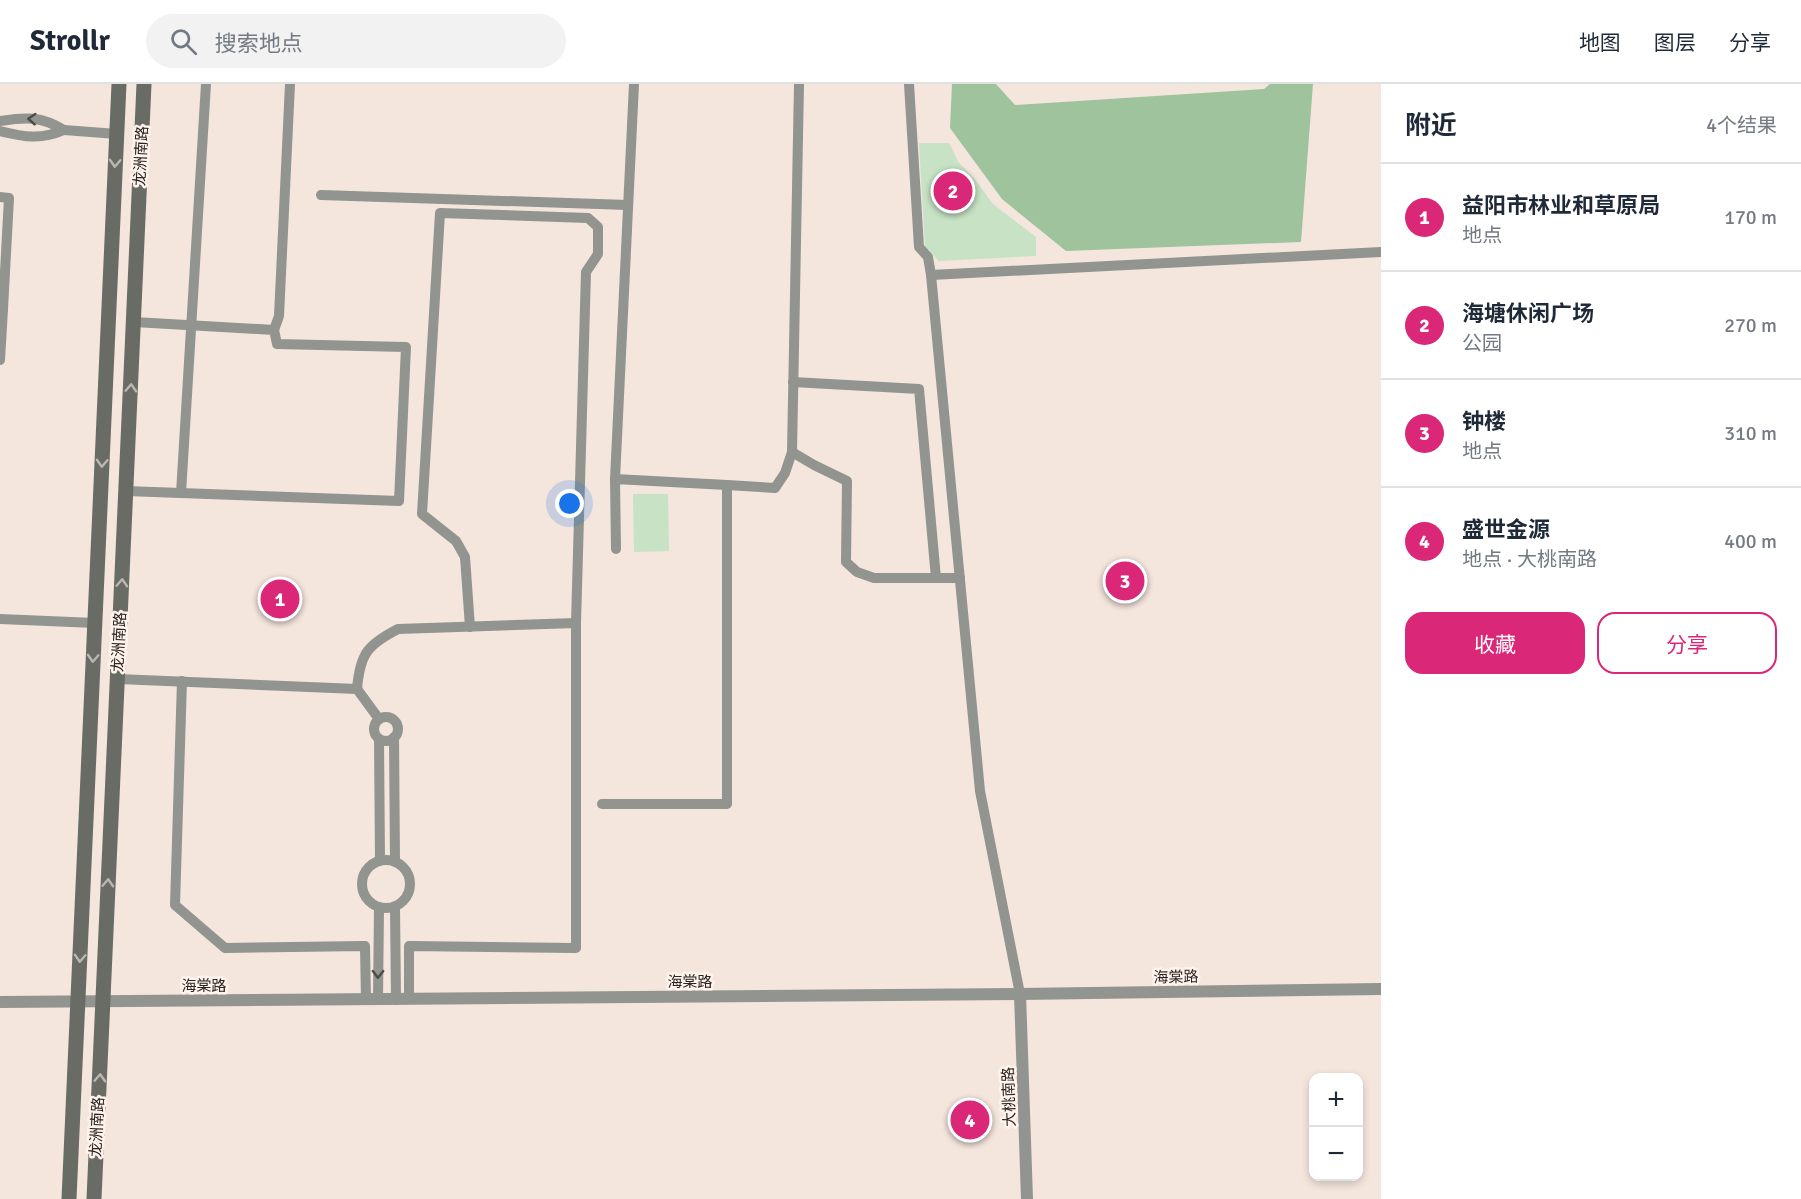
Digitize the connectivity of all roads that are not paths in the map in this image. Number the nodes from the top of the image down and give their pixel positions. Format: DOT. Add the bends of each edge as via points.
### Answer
graph roads {
  1 [pos="119,84"];
  2 [pos="144,84"];
  3 [pos="206,84"];
  4 [pos="290,84"];
  5 [pos="634,84"];
  6 [pos="798,84"];
  7 [pos="909,84"];
  8 [pos="0,121"];
  9 [pos="64,130"];
  10 [pos="0,131"];
  11 [pos="117,134"];
  12 [pos="321,195"];
  13 [pos="0,197"];
  14 [pos="628,205"];
  15 [pos="1381,252"];
  16 [pos="931,275"];
  17 [pos="1,309"];
  18 [pos="134,322"];
  19 [pos="192,325"];
  20 [pos="274,330"];
  21 [pos="0,360"];
  22 [pos="793,382"];
  23 [pos="792,452"];
  24 [pos="615,479"];
  25 [pos="727,485"];
  26 [pos="126,491"];
  27 [pos="182,493"];
  28 [pos="616,549"];
  29 [pos="936,578"];
  30 [pos="960,578"];
  31 [pos="0,619"];
  32 [pos="95,622"];
  33 [pos="576,623"];
  34 [pos="470,627"];
  35 [pos="118,679"];
  36 [pos="182,681"];
  37 [pos="357,689"];
  38 [pos="379,719"];
  39 [pos="394,737"];
  40 [pos="379,739"];
  41 [pos="602,804"];
  42 [pos="380,861"];
  43 [pos="395,862"];
  44 [pos="395,906"];
  45 [pos="379,907"];
  46 [pos="365,946"];
  47 [pos="379,946"];
  48 [pos="395,946"];
  49 [pos="409,946"];
  50 [pos="1381,989"];
  51 [pos="1020,994"];
  52 [pos="372,1000"];
  53 [pos="402,1000"];
  54 [pos="0,1002"];
  55 [pos="78,1002"];
  56 [pos="103,1002"];
  57 [pos="69,1199"];
  58 [pos="94,1199"];
  59 [pos="1027,1199"];
  1 -- 11 [label="main road, 龙洲南路"];
  2 -- 18 [label="main road, 龙洲南路"];
  3 -- 19 [label="street"];
  4 -- 20 [label="street" via="279,316"];
  5 -- 14 [label="street"];
  6 -- 22 [label="street"];
  7 -- 16 [label="street" via="919,247 928,257"];
  9 -- 8 [label="street, one-way" via="47,120"];
  9 -- 10 [label="street" via="48,138"];
  9 -- 11 [label="street"];
  11 -- 32 [label="main road, 龙洲南路, one-way"];
  12 -- 14 [label="street"];
  13 -- 17 [label="street" via="9,198"];
  14 -- 24 [label="street"];
  15 -- 16 [label="street"];
  16 -- 30 [label="street"];
  17 -- 21 [label="street"];
  18 -- 19 [label="street"];
  26 -- 18 [label="main road, 龙洲南路, one-way"];
  19 -- 20 [label="street"];
  19 -- 27 [label="street"];
  20 -- 27 [label="street" via="278,344 406,347 399,501"];
  22 -- 23 [label="street"];
  22 -- 29 [label="street" via="919,389"];
  23 -- 25 [label="street" via="775,488"];
  23 -- 29 [label="street" via="847,481 846,562 851,567 874,579"];
  24 -- 25 [label="street"];
  24 -- 28 [label="street"];
  25 -- 41 [label="street" via="727,804"];
  26 -- 27 [label="street"];
  35 -- 26 [label="main road, 龙洲南路, one-way"];
  29 -- 30 [label="street"];
  30 -- 51 [label="street" via="980,791"];
  31 -- 32 [label="street"];
  32 -- 55 [label="main road, 龙洲南路, one-way"];
  33 -- 34 [label="street"];
  33 -- 34 [label="street" via="586,272 598,254 598,227 588,218 440,213 422,514 456,541 465,557"];
  33 -- 49 [label="street" via="576,948"];
  34 -- 37 [label="street" via="398,629 378,639 358,667"];
  35 -- 36 [label="street"];
  56 -- 35 [label="main road, 龙洲南路, one-way"];
  36 -- 37 [label="street"];
  36 -- 46 [label="street" via="175,905 225,948"];
  37 -- 38 [label="street"];
  38 -- 39 [label="street" via="394,720 398,730"];
  38 -- 40 [label="street" via="374,729"];
  39 -- 40 [label="street" via="387,741"];
  39 -- 43 [label="street"];
  40 -- 42 [label="street"];
  42 -- 43 [label="street"];
  42 -- 45 [label="street" via="367,869 362,884 366,898"];
  43 -- 44 [label="street" via="407,873 409,888"];
  44 -- 45 [label="street"];
  44 -- 48 [label="street"];
  45 -- 47 [label="street"];
  46 -- 47 [label="street"];
  46 -- 52 [label="street"];
  47 -- 48 [label="street"];
  47 -- 52 [label="street, one-way"];
  48 -- 49 [label="street"];
  48 -- 53 [label="street"];
  49 -- 53 [label="street"];
  50 -- 51 [label="street, 海棠路"];
  51 -- 53 [label="street, 海棠路"];
  51 -- 59 [label="street, 大桃南路"];
  52 -- 53 [label="street, 海棠路"];
  52 -- 56 [label="street, 海棠路"];
  54 -- 55 [label="street, 海棠路"];
  55 -- 56 [label="street, 海棠路"];
  55 -- 57 [label="main road, 龙洲南路"];
  58 -- 56 [label="main road, 龙洲南路, one-way"];
}
